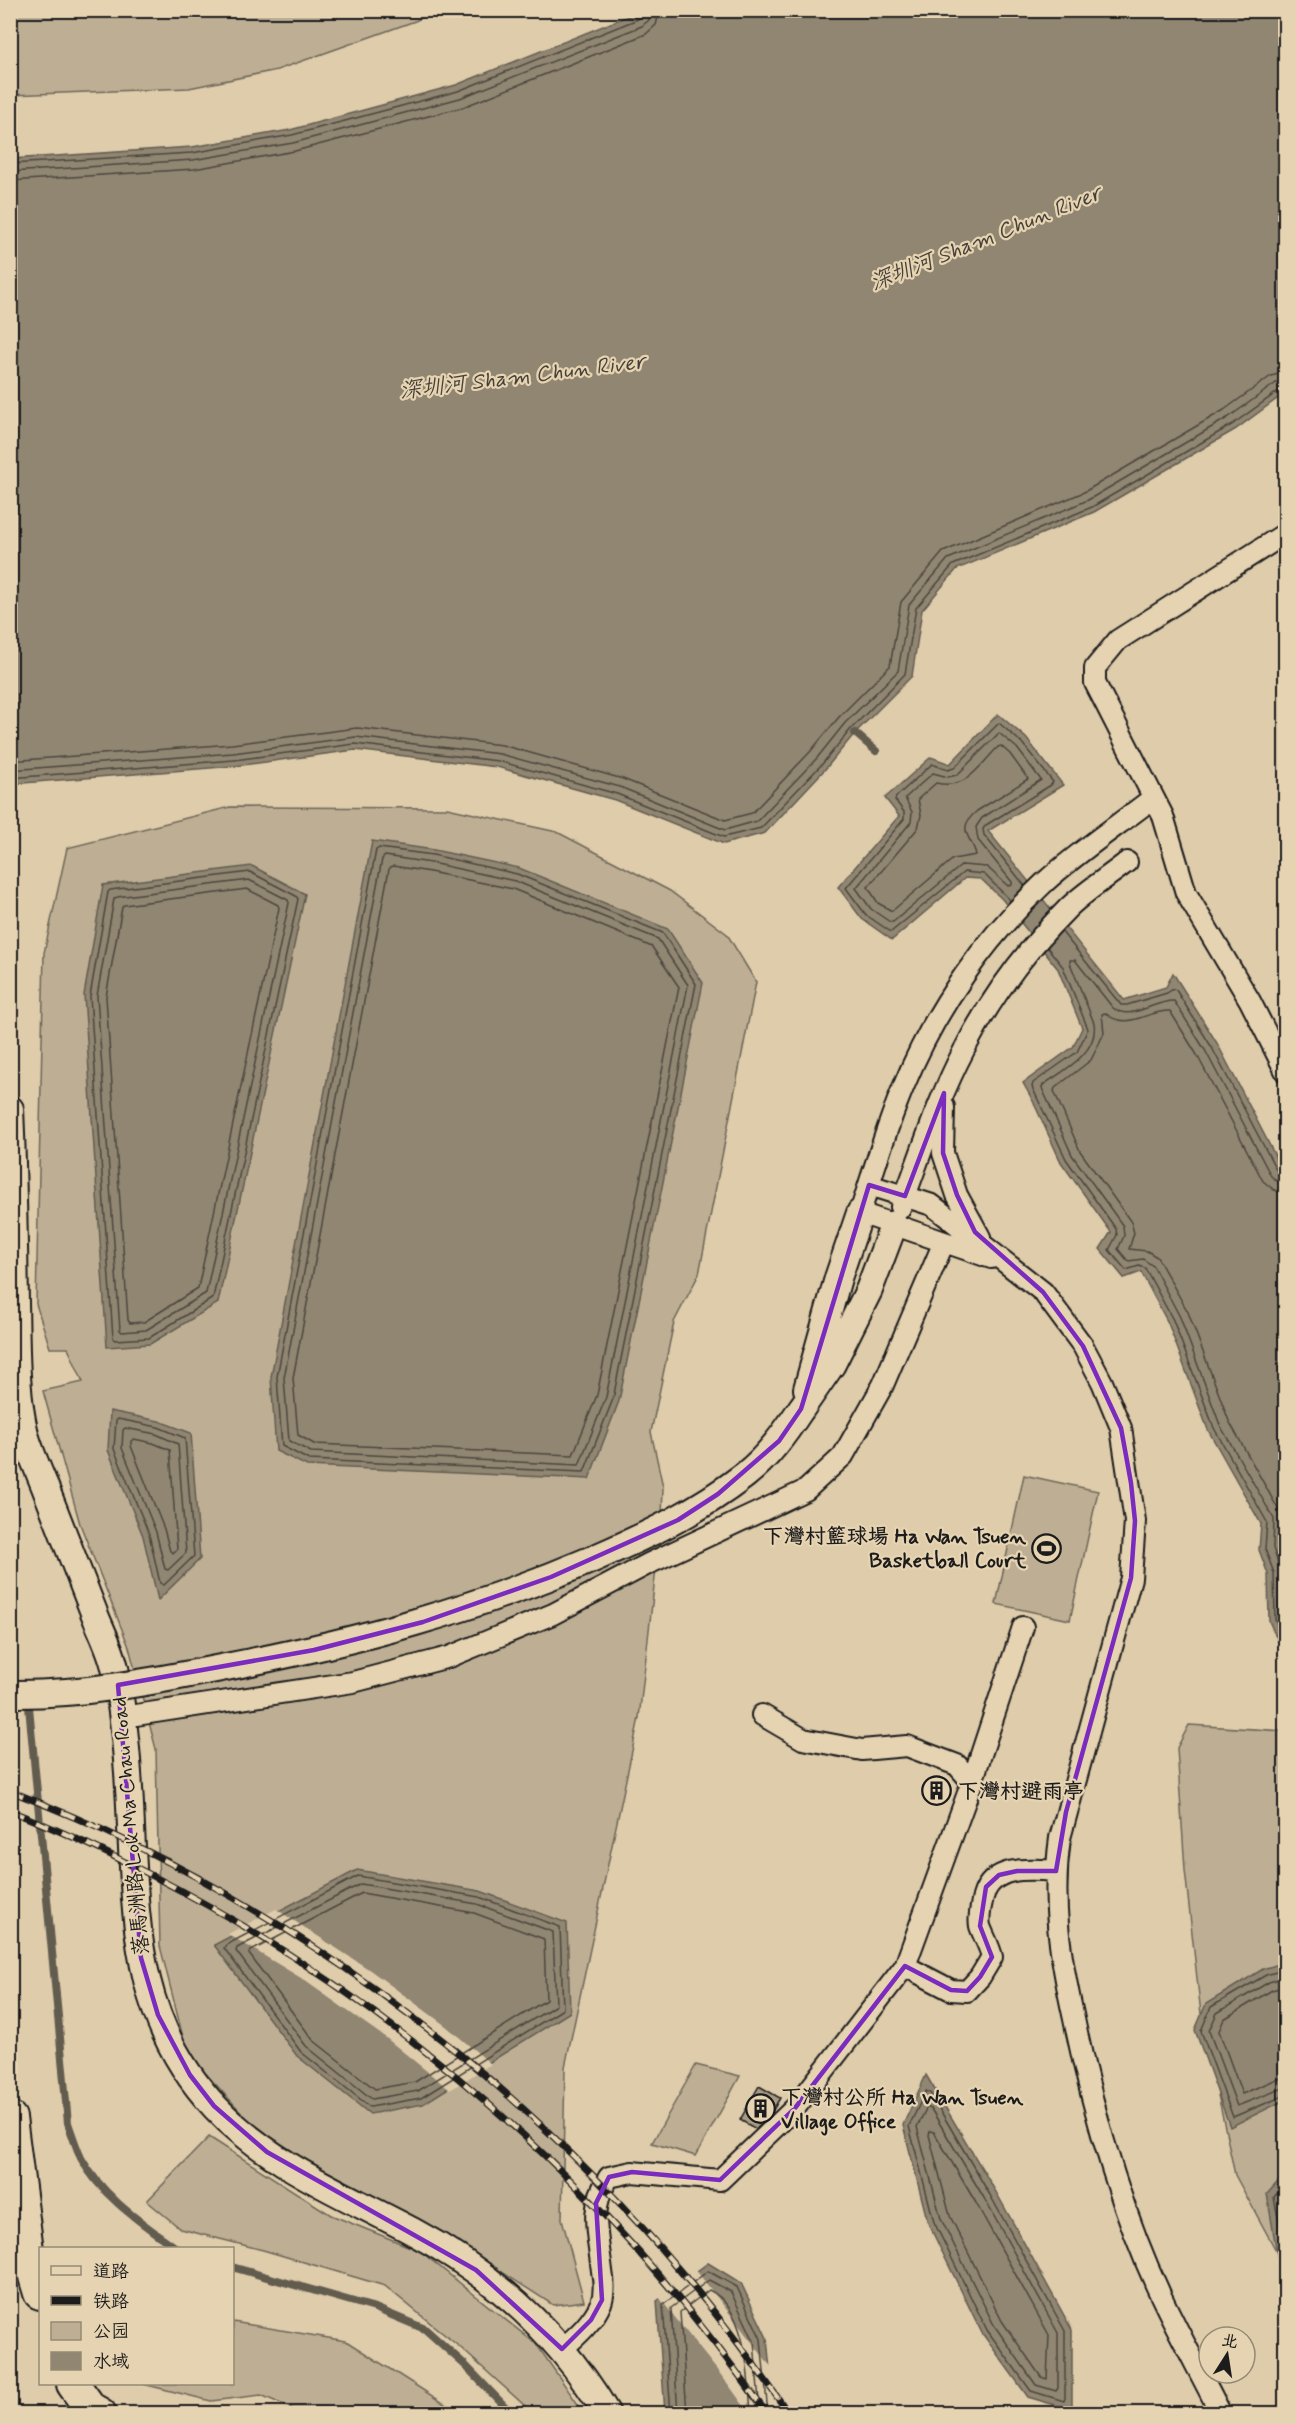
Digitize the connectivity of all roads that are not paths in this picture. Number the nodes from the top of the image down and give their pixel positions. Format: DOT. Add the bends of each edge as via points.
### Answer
graph roads {
  1 [pos="1286,532"];
  2 [pos="1153,798"];
  3 [pos="1127,862"];
  4 [pos="1286,1072"];
  5 [pos="944,1093"];
  6 [pos="10,1109"];
  7 [pos="869,1185"];
  8 [pos="904,1196"];
  9 [pos="860,1213"];
  10 [pos="894,1224"];
  11 [pos="944,1242"];
  12 [pos="1003,1261"];
  13 [pos="801,1409"];
  14 [pos="1023,1627"];
  15 [pos="10,1694"];
  16 [pos="762,1715"];
  17 [pos="123,1717"];
  18 [pos="972,1782"];
  19 [pos="1056,1871"];
  20 [pos="905,1966"];
  21 [pos="10,2118"];
  22 [pos="39,2290"];
  23 [pos="562,2349"];
  24 [pos="74,2385"];
  25 [pos="100,2414"];
  26 [pos="608,2414"];
  27 [pos="1221,2414"];
  1 -- 2 [label="street" via="1118,640 1095,668 1095,683"];
  2 -- 4 [label="street" via="1163,816 1186,893 1250,1001"];
  2 -- 7 [label="street" via="1046,881 966,974 936,1019 904,1083"];
  3 -- 5 [label="street" via="1071,906 1030,949 1000,987 963,1050"];
  5 -- 8 [label="street"];
  5 -- 12 [label="street" via="943,1153 957,1195 975,1232"];
  6 -- 17 [label="street, 落馬洲路 Lok Ma Chau Road" via="16,1366 25,1433 115,1666"];
  7 -- 8 [label="street"];
  7 -- 9 [label="street"];
  8 -- 10 [label="street"];
  8 -- 12 [label="street" via="932,1205"];
  9 -- 10 [label="street"];
  9 -- 13 [label="street"];
  10 -- 11 [label="street"];
  10 -- 13 [label="street" via="870,1290 832,1364"];
  11 -- 12 [label="street"];
  11 -- 17 [label="street" via="883,1386 843,1456 806,1490 648,1564 553,1614 449,1657 353,1682"];
  12 -- 19 [label="street" via="1043,1292 1083,1346 1102,1382 1121,1428 1135,1521 1131,1578 1122,1619 1066,1812"];
  13 -- 15 [label="street, bridge" via="779,1441 747,1473 718,1494 678,1520 550,1577 423,1622 314,1650 67,1693"];
  14 -- 18 [label="street"];
  16 -- 18 [label="street" via="804,1739 862,1750 907,1746 957,1765"];
  17 -- 23 [label="street, 落馬洲路 Lok Ma Chau Road" via="134,1905 141,1958 158,2015 190,2075 237,2129 267,2152 459,2259 504,2291"];
  18 -- 20 [label="street"];
  19 -- 20 [label="street" via="1017,1870 999,1875 986,1887 980,1926 992,1957 967,1990 944,1988"];
  19 -- 27 [label="street" via="1062,1962 1100,2123 1124,2200 1161,2295"];
  20 -- 23 [label="street" via="795,2108 720,2180 632,2172 609,2176 596,2203 602,2300 591,2320"];
  21 -- 22 [label="main road" via="27,2250"];
  23 -- 26 [label="street, 落馬洲路 Lok Ma Chau Road"];
  24 -- 25 [label="main road" via="91,2409"];
}
